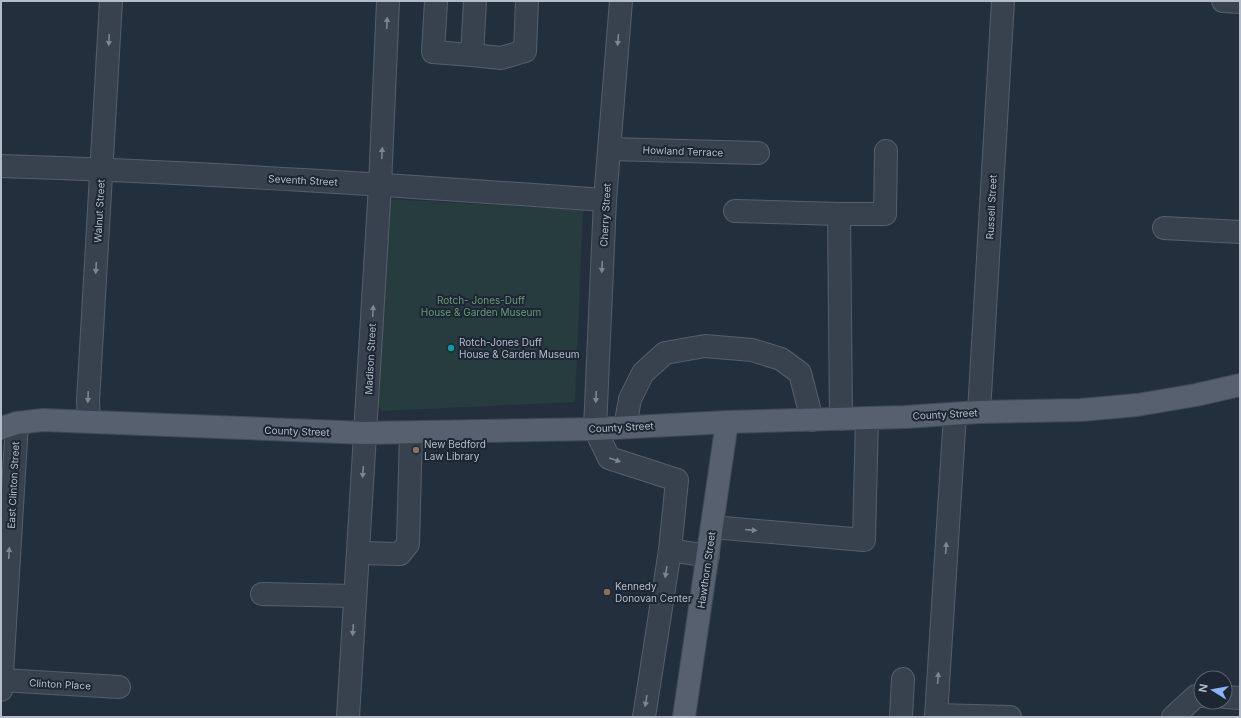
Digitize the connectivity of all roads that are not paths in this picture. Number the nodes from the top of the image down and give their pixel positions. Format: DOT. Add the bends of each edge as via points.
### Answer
graph roads {
  1 [pos="111,1"];
  2 [pos="388,1"];
  3 [pos="436,1"];
  4 [pos="475,1"];
  5 [pos="528,1"];
  6 [pos="621,1"];
  7 [pos="1003,1"];
  8 [pos="1223,1"];
  9 [pos="1240,2"];
  10 [pos="472,55"];
  11 [pos="609,149"];
  12 [pos="886,151"];
  13 [pos="758,153"];
  14 [pos="1,166"];
  15 [pos="102,169"];
  16 [pos="380,184"];
  17 [pos="605,200"];
  18 [pos="735,211"];
  19 [pos="839,214"];
  20 [pos="1164,228"];
  21 [pos="1240,232"];
  22 [pos="1240,385"];
  23 [pos="979,412"];
  24 [pos="955,414"];
  25 [pos="867,418"];
  26 [pos="841,419"];
  27 [pos="812,420"];
  28 [pos="89,421"];
  29 [pos="727,422"];
  30 [pos="9,425"];
  31 [pos="625,427"];
  32 [pos="595,429"];
  33 [pos="365,433"];
  34 [pos="412,433"];
  35 [pos="712,527"];
  36 [pos="670,550"];
  37 [pos="358,553"];
  38 [pos="708,556"];
  39 [pos="262,594"];
  40 [pos="355,596"];
  41 [pos="903,679"];
  42 [pos="1,685"];
  43 [pos="119,687"];
  44 [pos="1193,699"];
  45 [pos="936,716"];
  46 [pos="348,717"];
  47 [pos="644,717"];
  48 [pos="684,717"];
  49 [pos="901,717"];
  50 [pos="1010,717"];
  51 [pos="1173,717"];
  1 -- 15 [label="street, Walnut Street, one-way"];
  16 -- 2 [label="street, Madison Street, one-way"];
  3 -- 10 [label="street" via="433,52"];
  4 -- 10 [label="street"];
  5 -- 10 [label="street" via="525,51 501,58"];
  6 -- 11 [label="street, Cherry Street, one-way"];
  7 -- 23 [label="street, Russell Street"];
  8 -- 9 [label="street"];
  11 -- 13 [label="street, Howland Terrace"];
  11 -- 17 [label="street, Cherry Street"];
  12 -- 19 [label="street" via="885,214"];
  14 -- 15 [label="street, Seventh Street"];
  15 -- 16 [label="street, Seventh Street"];
  15 -- 28 [label="street, Walnut Street, one-way" via="88,393"];
  16 -- 17 [label="street, Seventh Street"];
  33 -- 16 [label="street, Madison Street, one-way"];
  17 -- 32 [label="street, Cherry Street, one-way"];
  18 -- 19 [label="street"];
  19 -- 26 [label="street"];
  20 -- 21 [label="street"];
  22 -- 23 [label="main road, County Street" via="1137,405 1081,410"];
  23 -- 24 [label="main road, County Street"];
  24 -- 25 [label="main road, County Street"];
  45 -- 24 [label="street, one-way"];
  25 -- 26 [label="main road, County Street"];
  35 -- 25 [label="street, one-way" via="864,540"];
  26 -- 27 [label="main road, County Street"];
  27 -- 29 [label="main road, County Street"];
  27 -- 31 [label="street" via="800,373 781,359 752,350 705,346 665,354 643,373 630,399"];
  28 -- 30 [label="main road, County Street" via="44,420"];
  28 -- 33 [label="main road, County Street"];
  29 -- 31 [label="main road, County Street"];
  29 -- 35 [label="main road, Hawthorn Street"];
  42 -- 30 [label="street, East Clinton Street, one-way"];
  31 -- 32 [label="main road, County Street"];
  32 -- 34 [label="main road, County Street"];
  32 -- 36 [label="street, one-way" via="609,458 677,480"];
  33 -- 34 [label="main road, County Street"];
  33 -- 37 [label="street, Madison Street, one-way"];
  34 -- 37 [label="street" via="408,544 400,554"];
  35 -- 38 [label="main road, Hawthorn Street"];
  36 -- 38 [label="street"];
  36 -- 47 [label="street, one-way"];
  37 -- 40 [label="street, Madison Street"];
  38 -- 48 [label="main road, Hawthorn Street"];
  39 -- 40 [label="street"];
  40 -- 46 [label="street, Madison Street, one-way"];
  41 -- 49 [label="street"];
  42 -- 43 [label="street, Clinton Place"];
  44 -- 51 [label="street"];
  45 -- 50 [label="street"];
}
